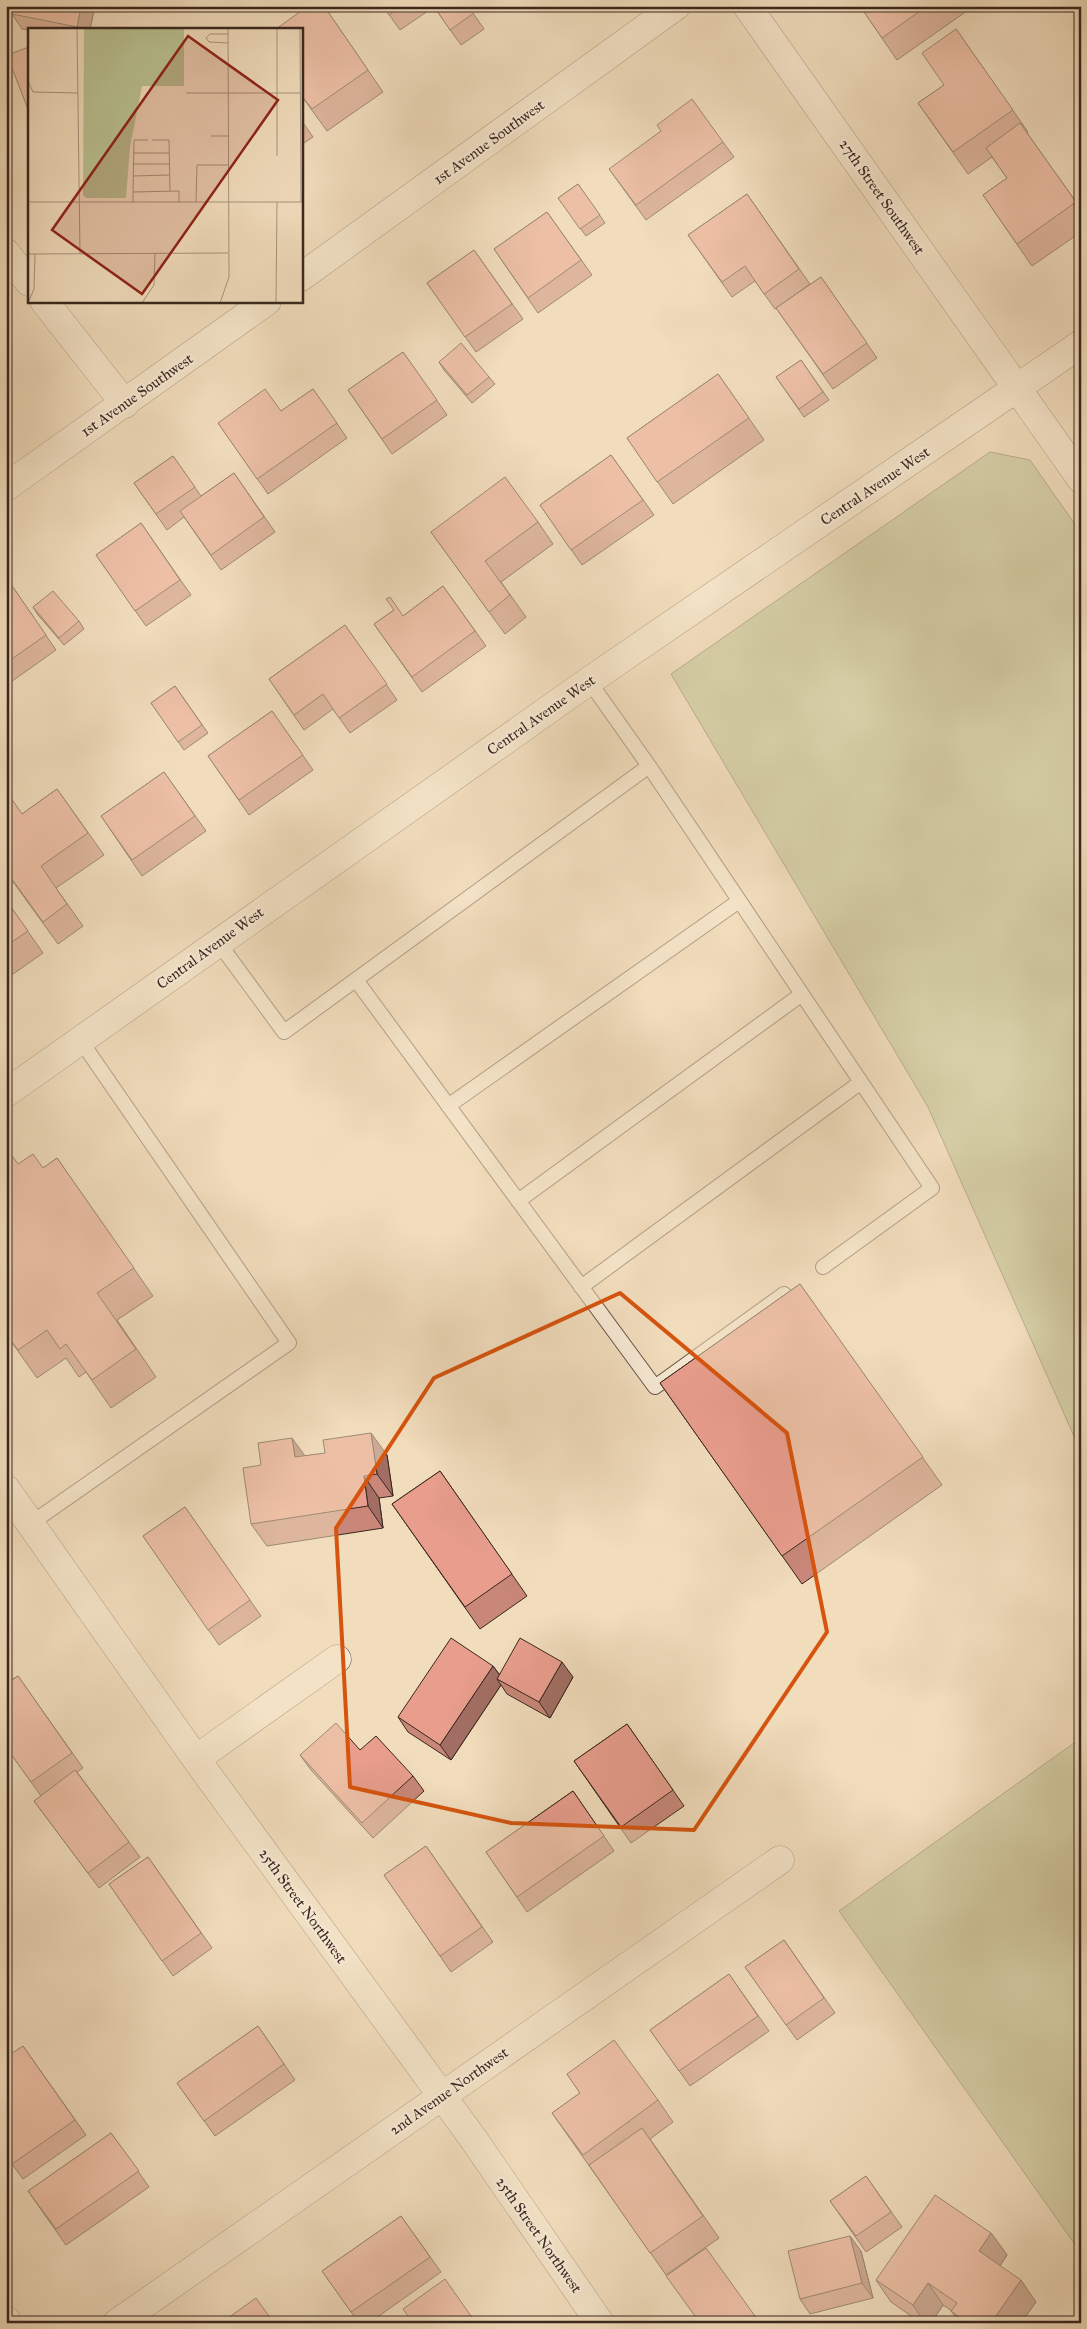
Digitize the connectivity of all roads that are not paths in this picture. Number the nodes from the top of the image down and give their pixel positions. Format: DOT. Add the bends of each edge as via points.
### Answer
graph roads {
  1 [pos="676,6"];
  2 [pos="748,6"];
  3 [pos="6,253"];
  4 [pos="302,276"];
  5 [pos="28,281"];
  6 [pos="45,302"];
  7 [pos="266,302"];
  8 [pos="1081,344"];
  9 [pos="1017,388"];
  10 [pos="124,404"];
  11 [pos="1081,480"];
  12 [pos="6,487"];
  13 [pos="589,680"];
  14 [pos="649,766"];
  15 [pos="739,901"];
  16 [pos="218,942"];
  17 [pos="356,980"];
  18 [pos="802,994"];
  19 [pos="81,1041"];
  20 [pos="861,1082"];
  21 [pos="6,1093"];
  22 [pos="448,1106"];
  23 [pos="518,1201"];
  24 [pos="823,1267"];
  25 [pos="581,1286"];
  26 [pos="784,1294"];
  27 [pos="6,1489"];
  28 [pos="30,1524"];
  29 [pos="337,1659"];
  30 [pos="196,1758"];
  31 [pos="780,1860"];
  32 [pos="441,2097"];
  33 [pos="117,2323"];
  34 [pos="600,2323"];
  1 -- 4 [label="street, 1st Avenue Southwest"];
  2 -- 9 [label="street, 27th Street Southwest"];
  3 -- 5 [label="street"];
  6 -- 10 [label="street"];
  7 -- 10 [label="street, 1st Avenue Southwest"];
  8 -- 9 [label="street, Central Avenue West"];
  9 -- 11 [label="street, 27th Street Southwest"];
  9 -- 13 [label="street, Central Avenue West"];
  10 -- 12 [label="street, 1st Avenue Southwest"];
  13 -- 14 [label="lane"];
  13 -- 16 [label="street, Central Avenue West"];
  14 -- 15 [label="lane"];
  14 -- 17 [label="lane"];
  15 -- 18 [label="lane"];
  15 -- 22 [label="lane"];
  16 -- 17 [label="lane" via="284,1032"];
  16 -- 19 [label="street, Central Avenue West"];
  17 -- 22 [label="lane"];
  18 -- 20 [label="lane"];
  18 -- 23 [label="lane"];
  19 -- 21 [label="street, Central Avenue West"];
  19 -- 28 [label="lane" via="289,1342"];
  20 -- 24 [label="lane" via="932,1188"];
  20 -- 25 [label="lane"];
  22 -- 23 [label="lane"];
  23 -- 25 [label="lane"];
  25 -- 26 [label="lane" via="655,1387"];
  27 -- 28 [label="street, 25th Street Northwest"];
  28 -- 30 [label="street, 25th Street Northwest"];
  29 -- 30 [label="street"];
  30 -- 32 [label="street, 25th Street Northwest"];
  31 -- 32 [label="street, 2nd Avenue Northwest"];
  32 -- 33 [label="street, 2nd Avenue Northwest"];
  32 -- 34 [label="street, 25th Street Northwest"];
}
